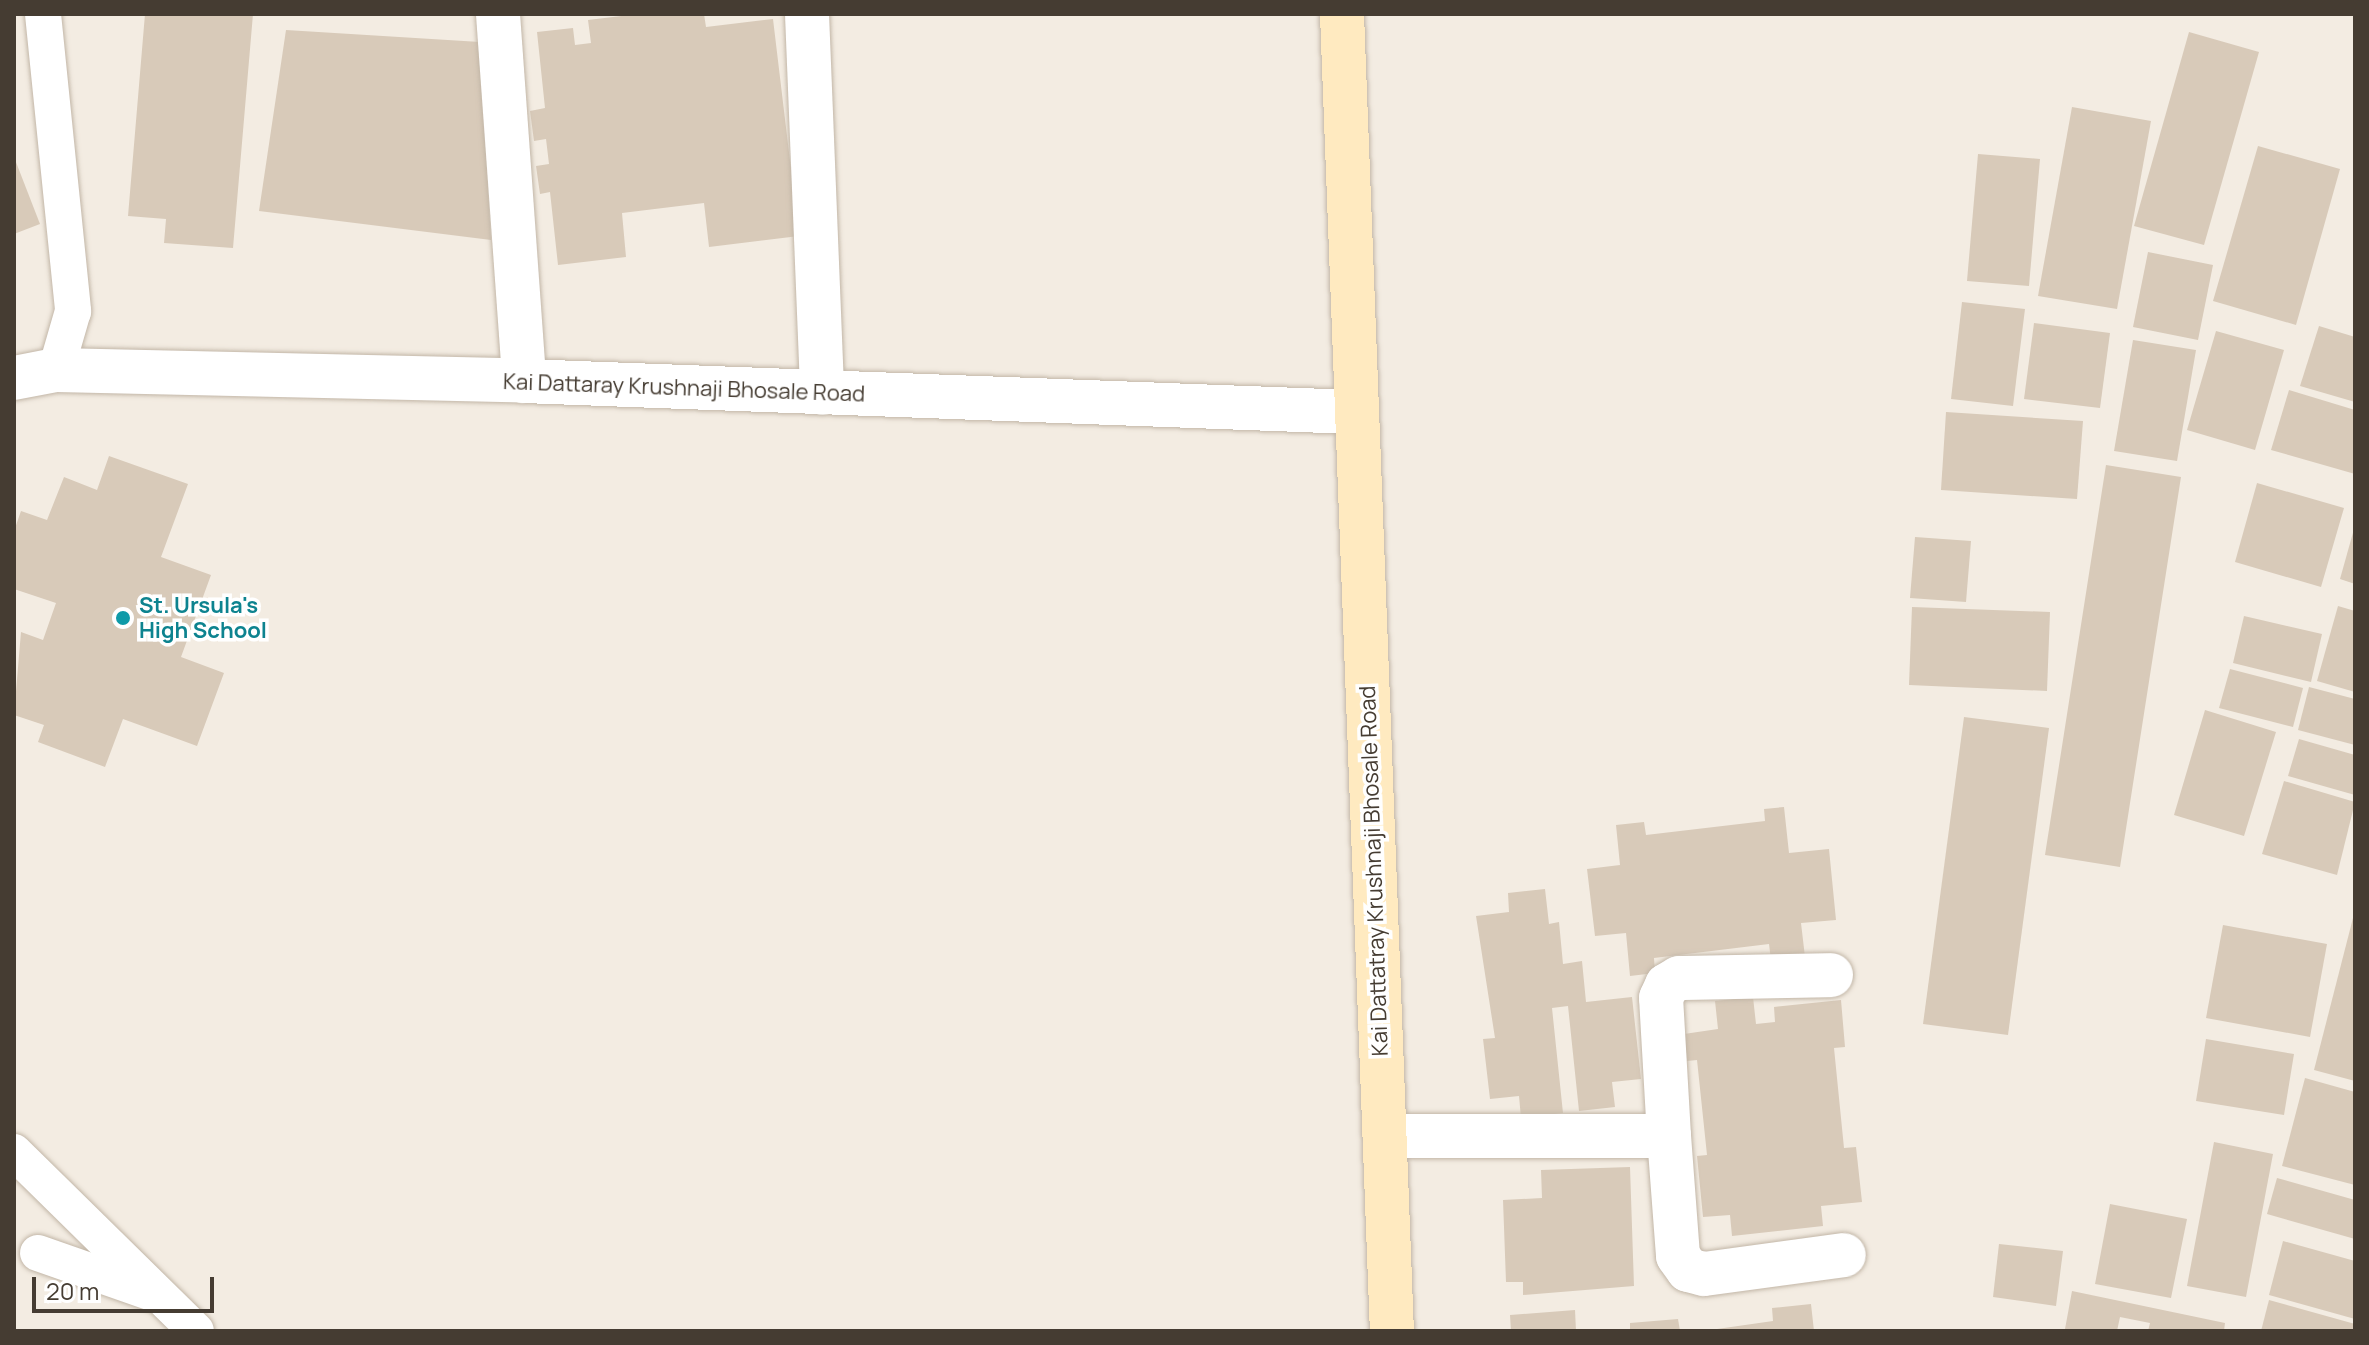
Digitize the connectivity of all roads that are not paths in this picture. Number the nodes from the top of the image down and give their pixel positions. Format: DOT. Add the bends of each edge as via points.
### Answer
graph roads {
  1 [pos="43,14"];
  2 [pos="498,14"];
  3 [pos="807,14"];
  4 [pos="1342,14"];
  5 [pos="35,374"];
  6 [pos="524,381"];
  7 [pos="822,393"];
  8 [pos="1355,412"];
  9 [pos="1831,975"];
  10 [pos="1385,1136"];
  11 [pos="1669,1136"];
  12 [pos="14,1152"];
  13 [pos="38,1253"];
  14 [pos="1844,1255"];
  15 [pos="161,1296"];
  16 [pos="196,1331"];
  17 [pos="1392,1331"];
  1 -- 5 [label="lane" via="73,311"];
  2 -- 6 [label="street"];
  3 -- 7 [label="street"];
  4 -- 8 [label="street, Kai Dattatray Krushnaji Bhosale Road"];
  5 -- 6 [label="street, Kai Dattaray Krushnaji Bhosale Road"];
  6 -- 7 [label="street, Kai Dattaray Krushnaji Bhosale Road"];
  7 -- 8 [label="street, Kai Dattaray Krushnaji Bhosale Road"];
  8 -- 10 [label="street, Kai Dattatray Krushnaji Bhosale Road"];
  9 -- 11 [label="street" via="1679,978 1667,985 1661,998"];
  10 -- 11 [label="street"];
  10 -- 17 [label="street, Kai Dattatray Krushnaji Bhosale Road"];
  11 -- 14 [label="street" via="1678,1256 1688,1270 1704,1274"];
  12 -- 15 [label="lane"];
  13 -- 15 [label="lane"];
  15 -- 16 [label="lane"];
}
